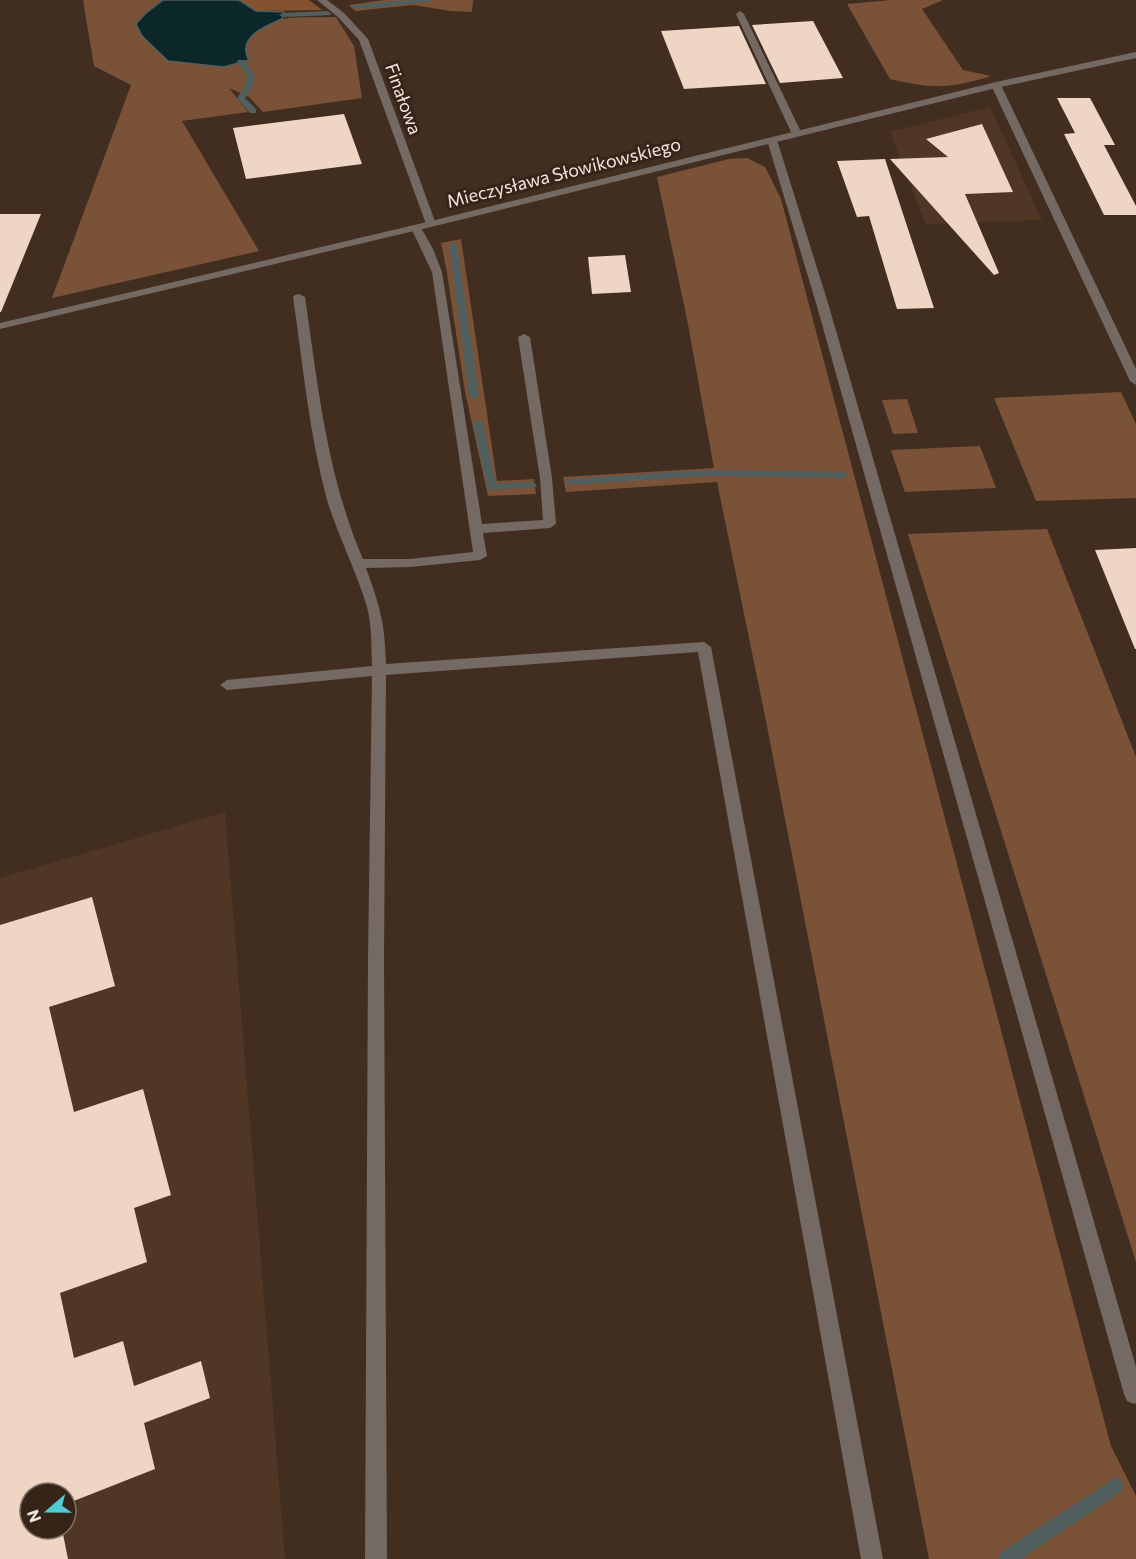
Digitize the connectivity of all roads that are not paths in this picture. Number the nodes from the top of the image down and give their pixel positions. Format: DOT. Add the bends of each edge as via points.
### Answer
graph roads {
  1 [pos="321,0"];
  2 [pos="740,14"];
  3 [pos="1136,55"];
  4 [pos="996,85"];
  5 [pos="797,134"];
  6 [pos="772,140"];
  7 [pos="431,224"];
  8 [pos="416,228"];
  9 [pos="299,297"];
  10 [pos="0,326"];
  11 [pos="524,337"];
  12 [pos="1136,381"];
  13 [pos="475,529"];
  14 [pos="358,564"];
  15 [pos="380,670"];
  16 [pos="227,685"];
  17 [pos="1134,1394"];
  18 [pos="376,1559"];
  19 [pos="872,1559"];
  1 -- 7 [label="street, Finałowa" via="363,39"];
  2 -- 5 [label="street"];
  3 -- 4 [label="street, Mieczysława Słowikowskiego"];
  4 -- 5 [label="street, Mieczysława Słowikowskiego"];
  4 -- 12 [label="street"];
  5 -- 6 [label="street, Mieczysława Słowikowskiego"];
  6 -- 7 [label="street, Mieczysława Słowikowskiego"];
  6 -- 17 [label="street"];
  7 -- 8 [label="street, Mieczysława Słowikowskiego"];
  8 -- 10 [label="street, Mieczysława Słowikowskiego"];
  8 -- 13 [label="street" via="437,272"];
  9 -- 14 [label="street" via="316,419 337,512"];
  11 -- 13 [label="street" via="550,524"];
  13 -- 14 [label="street" via="480,556"];
  14 -- 15 [label="street" via="374,608"];
  15 -- 16 [label="street"];
  15 -- 18 [label="street"];
  15 -- 19 [label="street" via="704,647"];
}
